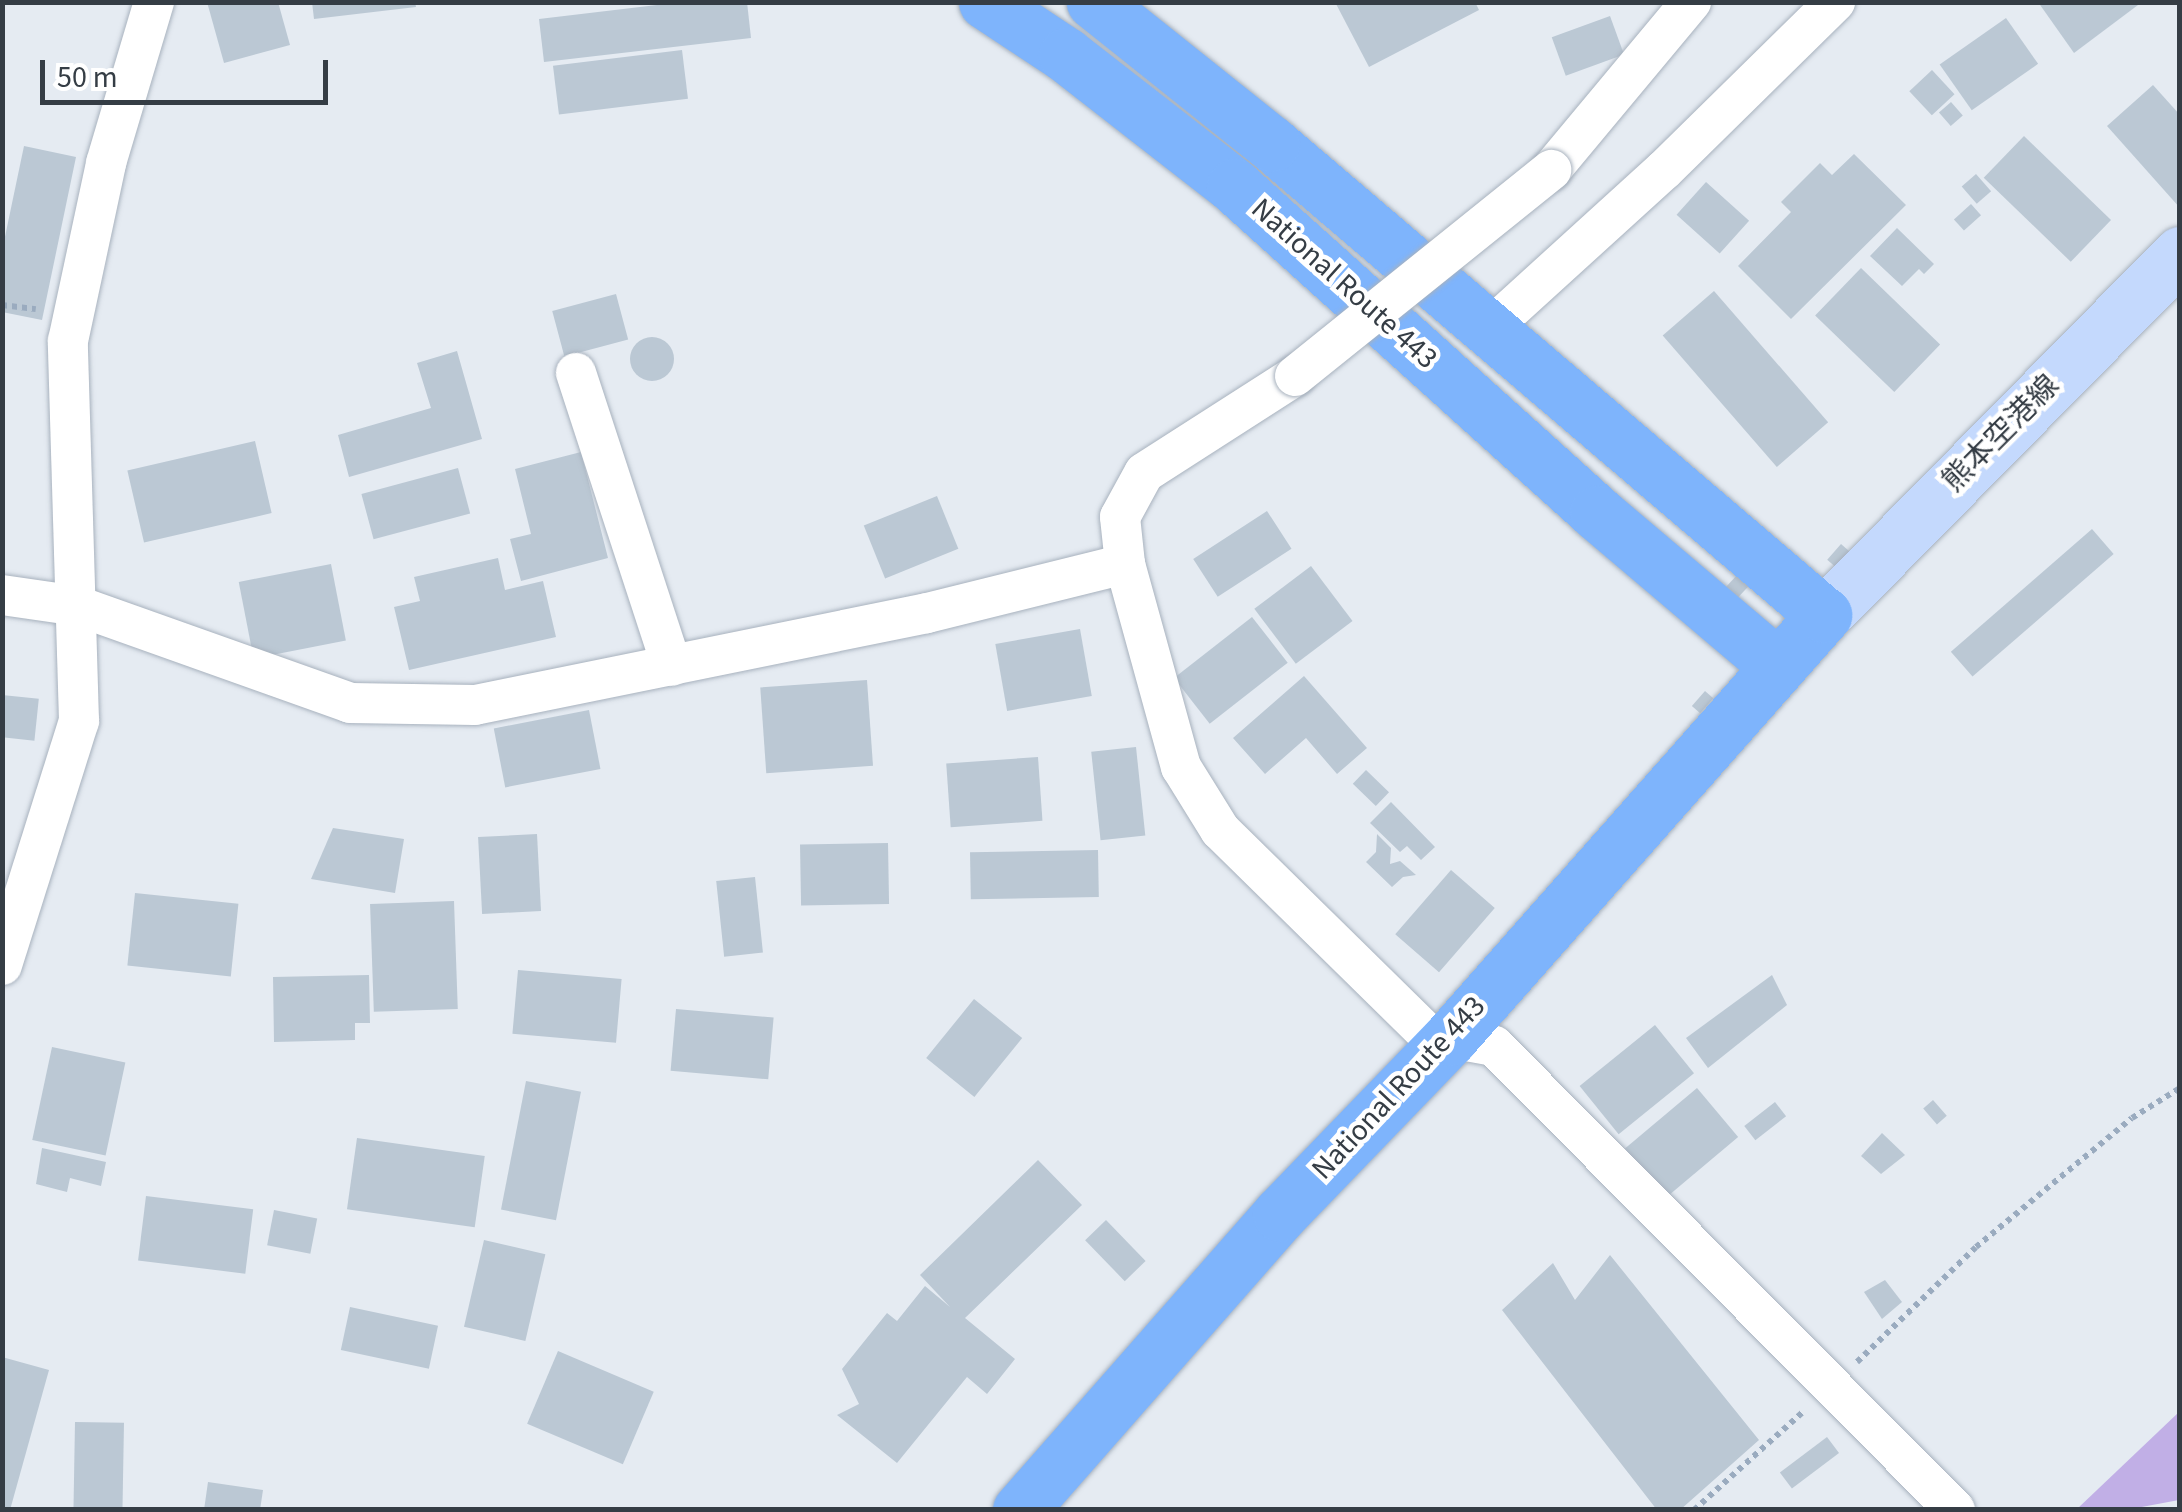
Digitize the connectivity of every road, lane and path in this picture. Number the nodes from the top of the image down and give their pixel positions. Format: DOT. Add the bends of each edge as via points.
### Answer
graph roads {
  1 [pos="154,2"];
  2 [pos="986,2"];
  3 [pos="1094,2"];
  4 [pos="1691,2"];
  5 [pos="1835,2"];
  6 [pos="2180,254"];
  7 [pos="1490,329"];
  8 [pos="576,373"];
  9 [pos="1124,564"];
  10 [pos="2,595"];
  11 [pos="78,606"];
  12 [pos="1824,615"];
  13 [pos="1776,665"];
  14 [pos="672,666"];
  15 [pos="2,965"];
  16 [pos="1446,1042"];
  17 [pos="2180,1088"];
  18 [pos="1834,1385"];
  19 [pos="1020,1510"];
  20 [pos="1694,1510"];
  21 [pos="1955,1510"];
  1 -- 11 [label="street" via="106,163 68,341"];
  2 -- 13 [label="highway, National Route 443" via="1066,55 1234,186"];
  3 -- 7 [label="highway, National Route 443"];
  4 -- 9 [label="street, bridge" via="1552,170 1295,376 1144,473 1120,518"];
  5 -- 7 [label="street"];
  6 -- 12 [label="main road, 熊本空港線"];
  7 -- 12 [label="highway, National Route 443"];
  8 -- 14 [label="street"];
  9 -- 14 [label="street"];
  9 -- 16 [label="street" via="1181,767 1220,830"];
  10 -- 11 [label="street"];
  11 -- 14 [label="street" via="350,702 475,705"];
  11 -- 15 [label="street" via="80,721"];
  12 -- 13 [label="highway, National Route 443"];
  13 -- 16 [label="highway, National Route 443"];
  16 -- 18 [label="street" via="1494,1046"];
  16 -- 19 [label="highway, National Route 443" via="1280,1214"];
  17 -- 18 [label="path" via="2132,1118 1976,1247"];
  18 -- 20 [label="path"];
  18 -- 21 [label="street"];
}
